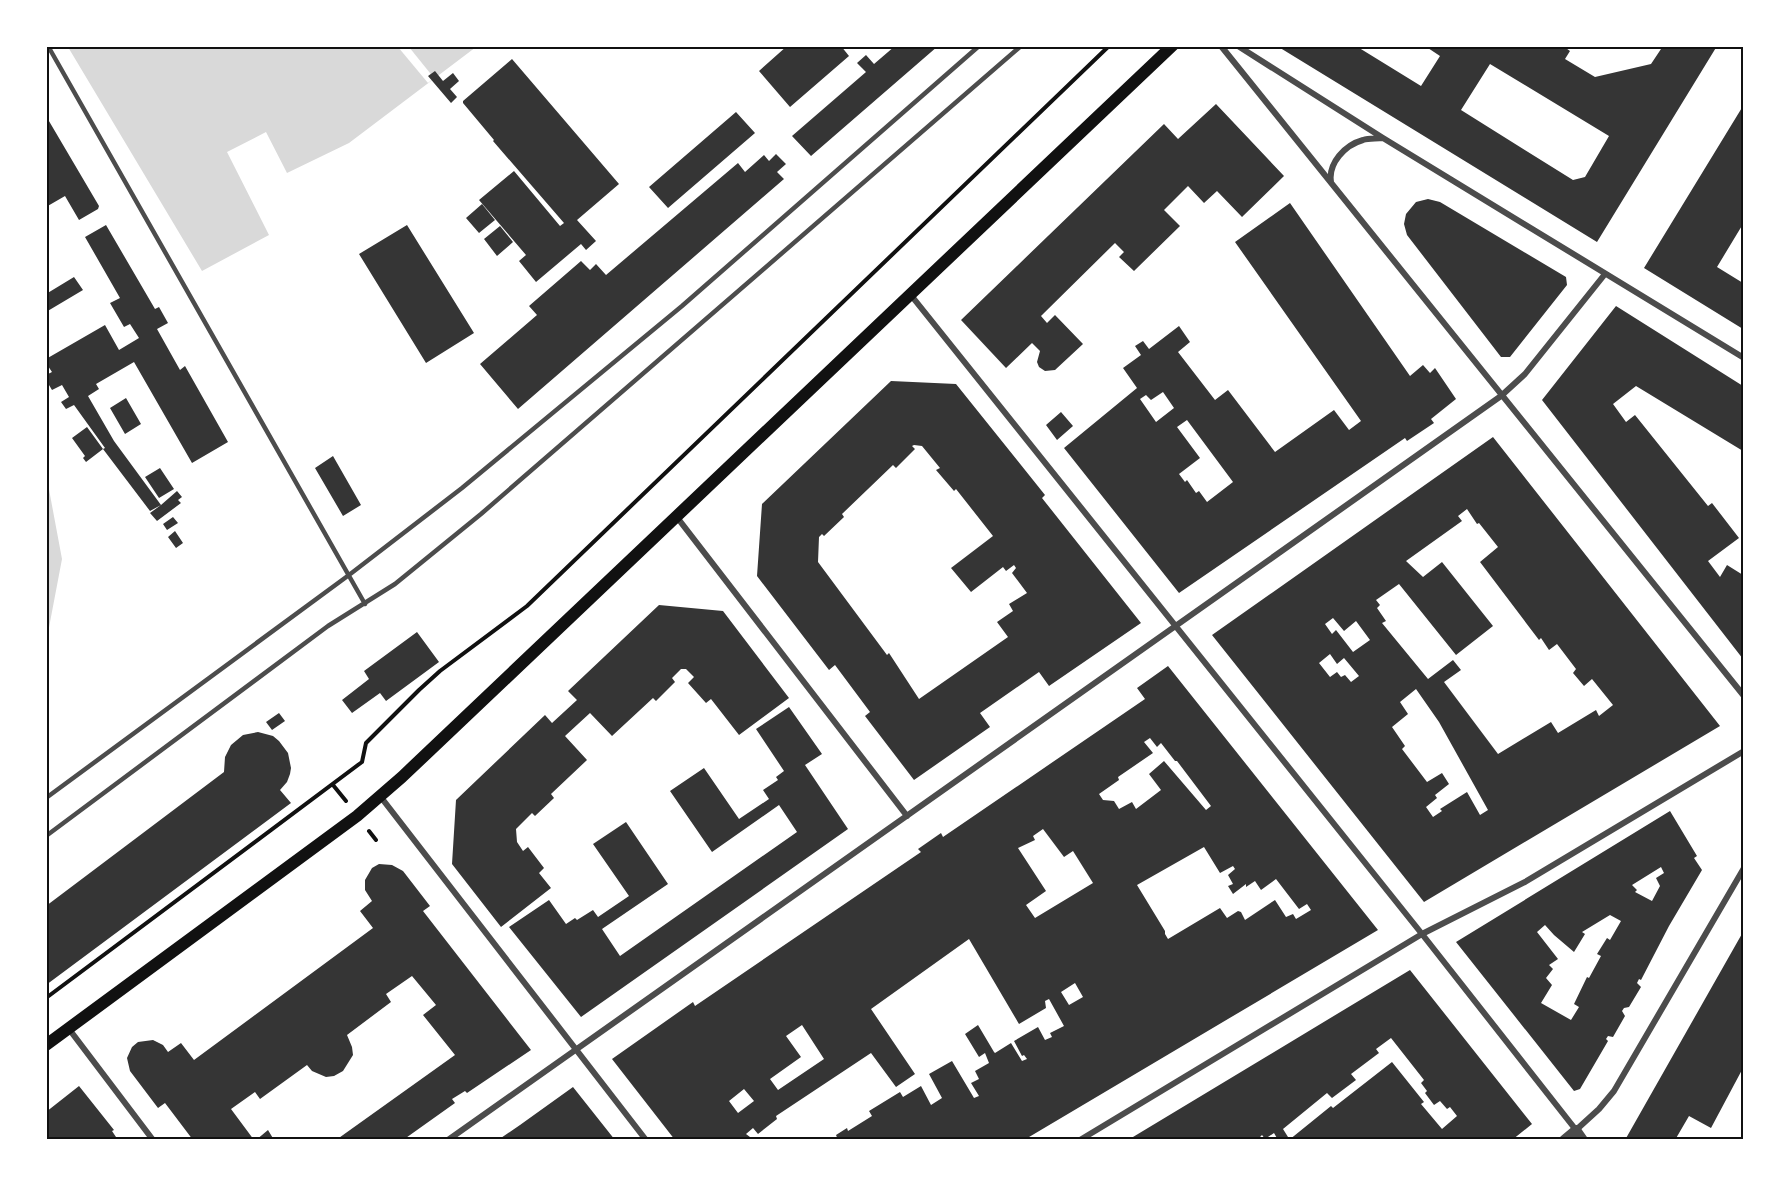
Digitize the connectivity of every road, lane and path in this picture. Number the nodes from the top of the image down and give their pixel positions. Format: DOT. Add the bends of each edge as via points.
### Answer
graph roads {
  1 [pos="48,46"];
  2 [pos="979,46"];
  3 [pos="1021,46"];
  4 [pos="1109,46"];
  5 [pos="1172,46"];
  6 [pos="1221,46"];
  7 [pos="1238,46"];
  8 [pos="1383,138"];
  9 [pos="1332,183"];
  10 [pos="1605,274"];
  11 [pos="910,294"];
  12 [pos="1743,358"];
  13 [pos="1502,396"];
  14 [pos="676,516"];
  15 [pos="349,575"];
  16 [pos="365,604"];
  17 [pos="1175,625"];
  18 [pos="1743,696"];
  19 [pos="1743,751"];
  20 [pos="381,796"];
  21 [pos="46,798"];
  22 [pos="907,816"];
  23 [pos="46,836"];
  24 [pos="1743,868"];
  25 [pos="1422,934"];
  26 [pos="46,998"];
  27 [pos="69,1029"];
  28 [pos="46,1045"];
  29 [pos="575,1050"];
  30 [pos="1579,1135"];
  31 [pos="153,1140"];
  32 [pos="448,1140"];
  33 [pos="646,1140"];
  34 [pos="1080,1140"];
  35 [pos="1564,1140"];
  1 -- 15 [label="lane"];
  2 -- 15 [label="lane" via="682,306 462,488"];
  3 -- 16 [label="lane" via="481,514"];
  4 -- 26 [label="path" via="535,598 419,690 366,743 362,762"];
  5 -- 11 [label="main road"];
  6 -- 9 [label="street"];
  7 -- 8 [label="street"];
  8 -- 9 [label="street" via="1363,140 1346,150 1334,162"];
  8 -- 10 [label="street"];
  9 -- 13 [label="street"];
  10 -- 12 [label="street"];
  10 -- 13 [label="street" via="1525,374"];
  11 -- 14 [label="main road"];
  11 -- 17 [label="street"];
  13 -- 17 [label="street"];
  13 -- 18 [label="street"];
  14 -- 20 [label="main road"];
  14 -- 22 [label="street"];
  15 -- 16 [label="lane"];
  15 -- 21 [label="lane"];
  16 -- 23 [label="lane" via="328,626"];
  17 -- 22 [label="street"];
  17 -- 25 [label="street"];
  19 -- 25 [label="street" via="1525,882"];
  20 -- 27 [label="main road"];
  20 -- 29 [label="street"];
  22 -- 29 [label="street"];
  24 -- 30 [label="street" via="1614,1091"];
  25 -- 30 [label="street"];
  25 -- 34 [label="street"];
  27 -- 28 [label="main road"];
  27 -- 31 [label="street"];
  29 -- 32 [label="street"];
  29 -- 33 [label="street"];
  30 -- 35 [label="street"];
}
